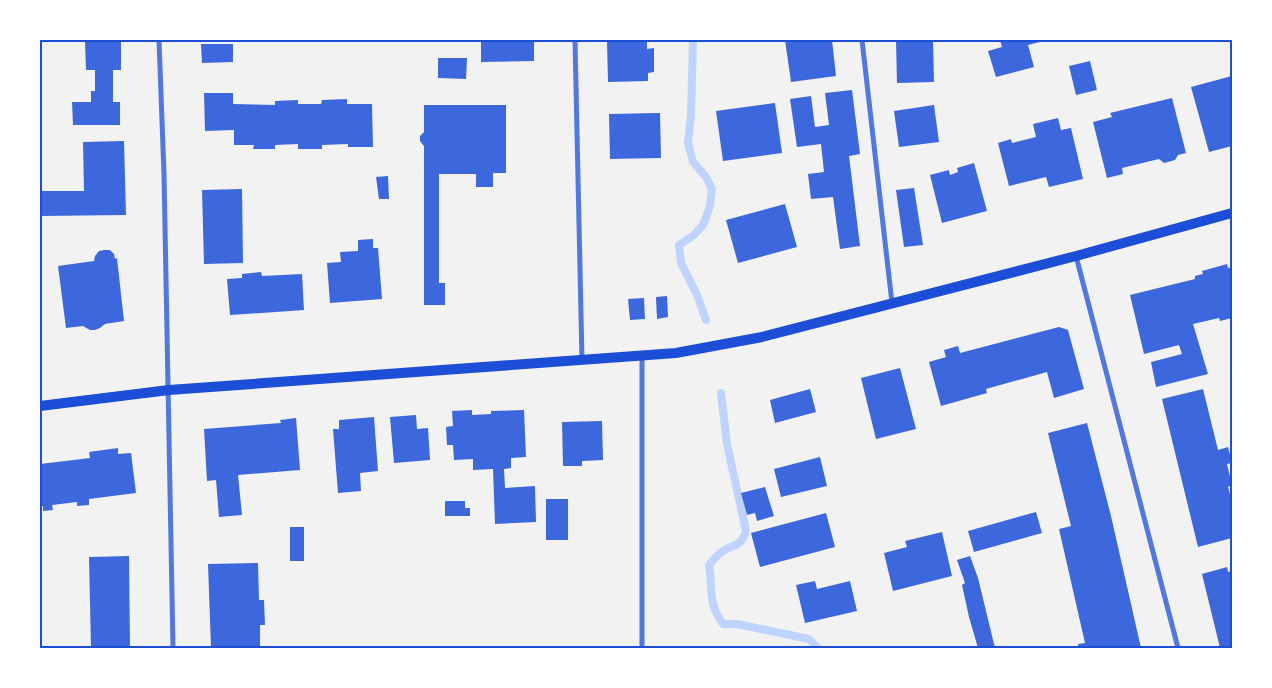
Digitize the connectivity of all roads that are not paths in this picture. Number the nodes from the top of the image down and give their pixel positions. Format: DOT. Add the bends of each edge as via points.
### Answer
graph roads {
  1 [pos="159,40"];
  2 [pos="575,40"];
  3 [pos="862,40"];
  4 [pos="1232,213"];
  5 [pos="1076,256"];
  6 [pos="892,303"];
  7 [pos="642,357"];
  8 [pos="582,361"];
  9 [pos="169,390"];
  10 [pos="40,406"];
  11 [pos="173,648"];
  12 [pos="642,648"];
  13 [pos="1178,648"];
  1 -- 9 [label="street"];
  2 -- 8 [label="street"];
  3 -- 6 [label="street"];
  4 -- 5 [label="main road"];
  5 -- 6 [label="main road"];
  5 -- 13 [label="street"];
  6 -- 7 [label="main road" via="762,337 676,354"];
  7 -- 8 [label="main road"];
  7 -- 12 [label="street"];
  8 -- 9 [label="main road"];
  9 -- 10 [label="main road"];
  9 -- 11 [label="street"];
}
